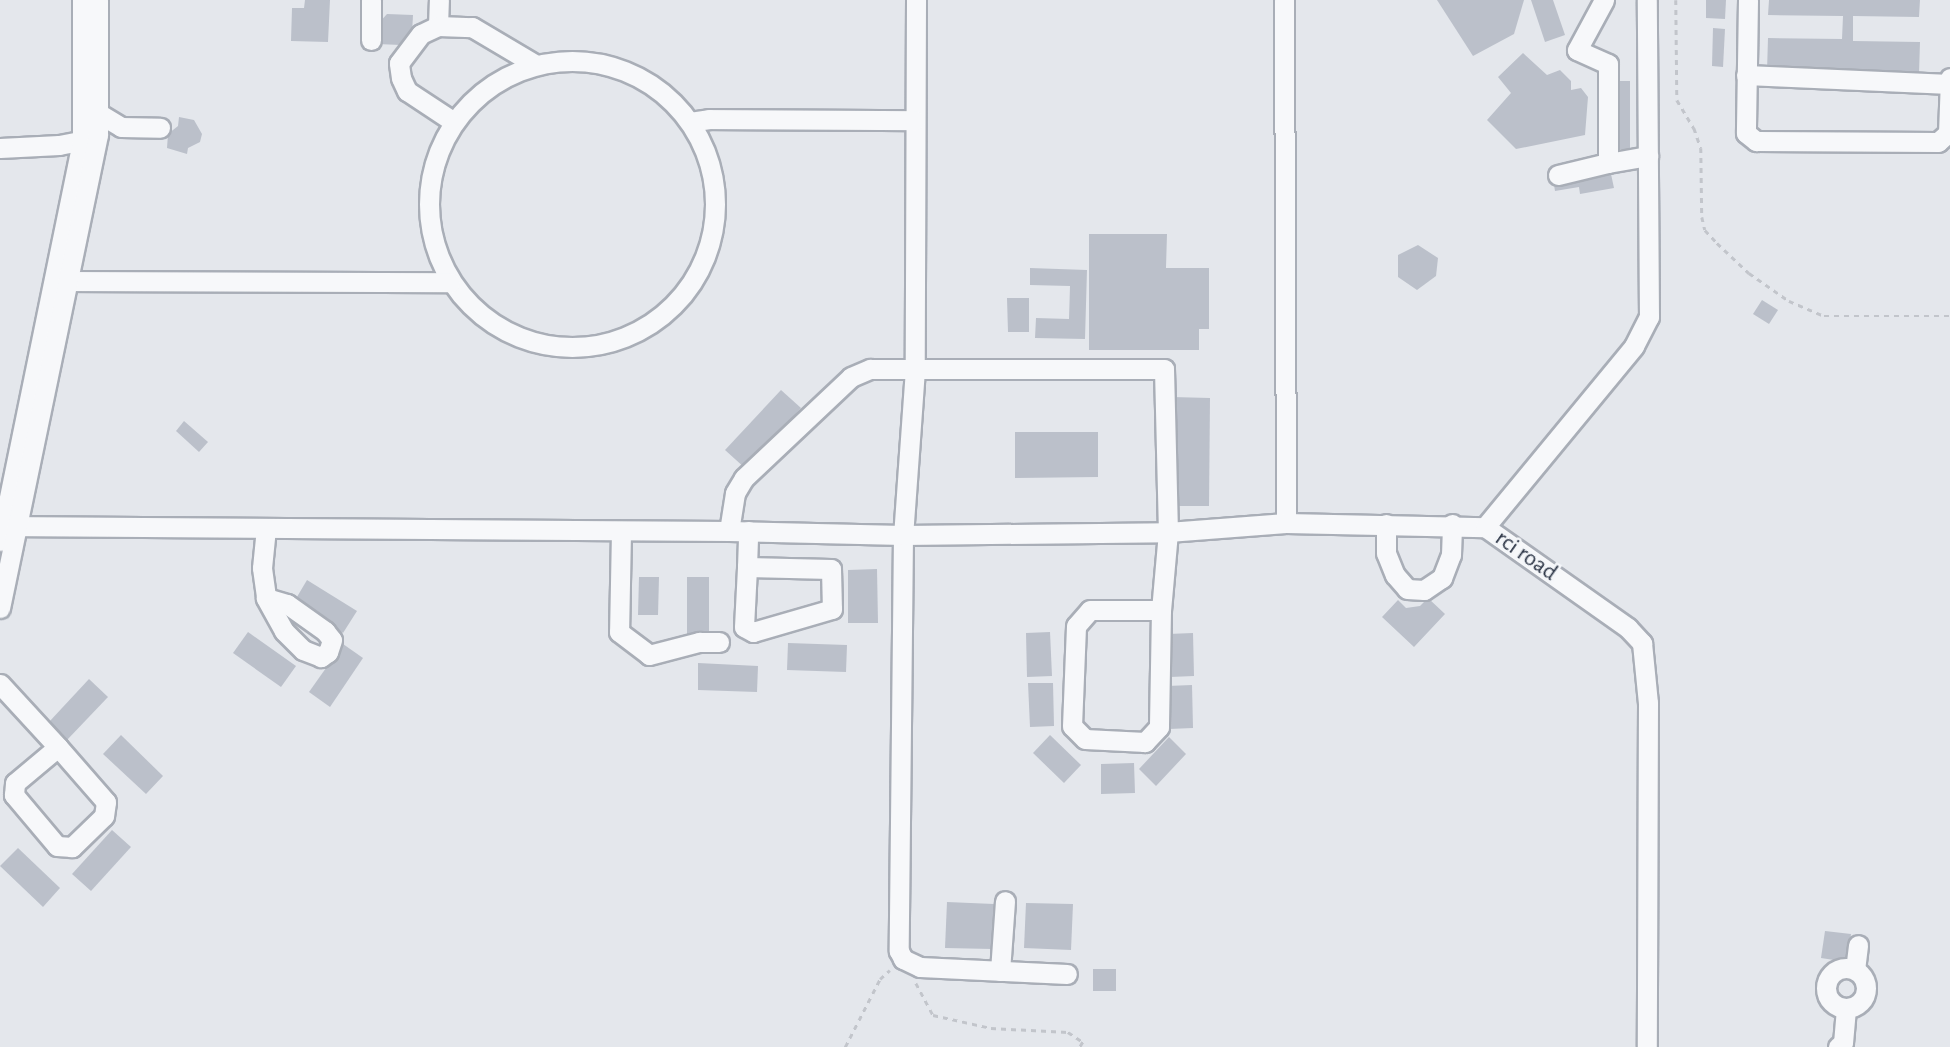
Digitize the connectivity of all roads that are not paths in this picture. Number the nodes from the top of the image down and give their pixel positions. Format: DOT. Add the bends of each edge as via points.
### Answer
graph roads {
  1 [pos="82,0"];
  2 [pos="98,0"];
  3 [pos="371,0"];
  4 [pos="439,0"];
  5 [pos="916,0"];
  6 [pos="1284,0"];
  7 [pos="1604,0"];
  8 [pos="1647,0"];
  9 [pos="1748,0"];
  10 [pos="438,26"];
  11 [pos="370,40"];
  12 [pos="536,65"];
  13 [pos="1746,75"];
  14 [pos="1950,78"];
  15 [pos="1950,84"];
  16 [pos="98,113"];
  17 [pos="915,120"];
  18 [pos="454,122"];
  19 [pos="690,122"];
  20 [pos="160,128"];
  21 [pos="90,139"];
  22 [pos="0,148"];
  23 [pos="1648,156"];
  24 [pos="1608,163"];
  25 [pos="1558,175"];
  26 [pos="70,281"];
  27 [pos="450,282"];
  28 [pos="915,369"];
  29 [pos="1286,523"];
  30 [pos="1386,524"];
  31 [pos="1452,524"];
  32 [pos="266,527"];
  33 [pos="1485,527"];
  34 [pos="5,530"];
  35 [pos="621,531"];
  36 [pos="739,531"];
  37 [pos="1168,532"];
  38 [pos="903,535"];
  39 [pos="747,567"];
  40 [pos="266,598"];
  41 [pos="0,608"];
  42 [pos="1161,610"];
  43 [pos="719,642"];
  44 [pos="0,684"];
  45 [pos="58,747"];
  46 [pos="1004,901"];
  47 [pos="1858,945"];
  48 [pos="1855,970"];
  49 [pos="1000,971"];
  50 [pos="1067,974"];
  51 [pos="1846,1008"];
  52 [pos="1843,1046"];
  53 [pos="1647,1047"];
  1 -- 21 [label="street"];
  2 -- 16 [label="street"];
  3 -- 11 [label="street"];
  4 -- 10 [label="street"];
  5 -- 17 [label="street"];
  6 -- 29 [label="street"];
  7 -- 24 [label="street" via="1577,50 1608,64"];
  8 -- 23 [label="street, rci road"];
  9 -- 13 [label="street"];
  10 -- 12 [label="street" via="472,27"];
  10 -- 18 [label="street" via="408,47 399,63 401,78 407,91"];
  12 -- 18 [label="street" via="482,93"];
  12 -- 19 [label="street" via="585,61 622,70 655,87"];
  13 -- 15 [label="street"];
  13 -- 15 [label="street" via="1746,133 1756,141 1938,142 1948,133"];
  14 -- 15 [label="street"];
  16 -- 20 [label="street" via="121,127"];
  16 -- 21 [label="street"];
  17 -- 19 [label="street"];
  17 -- 28 [label="street"];
  18 -- 27 [label="street" via="435,160 428,201 433,243"];
  19 -- 27 [label="street" via="712,174 712,231 691,284 650,324 598,345 542,345 489,323"];
  21 -- 22 [label="street"];
  21 -- 26 [label="street"];
  21 -- 34 [label="street"];
  23 -- 24 [label="street"];
  23 -- 33 [label="street, rci road" via="1649,317 1634,346"];
  24 -- 25 [label="street"];
  26 -- 27 [label="street"];
  26 -- 34 [label="street"];
  28 -- 36 [label="street" via="870,369 851,377 744,478 735,493"];
  28 -- 37 [label="street" via="1164,369"];
  28 -- 38 [label="street"];
  29 -- 30 [label="street"];
  29 -- 37 [label="street"];
  30 -- 31 [label="street"];
  30 -- 31 [label="street" via="1386,553 1395,575 1407,589 1424,590 1441,578 1447,566"];
  31 -- 33 [label="street"];
  32 -- 34 [label="street"];
  32 -- 35 [label="street"];
  32 -- 40 [label="street" via="262,568"];
  33 -- 53 [label="street, rci road" via="1628,628 1642,643 1648,703"];
  34 -- 41 [label="street"];
  35 -- 36 [label="street"];
  35 -- 43 [label="street" via="620,632 649,655 699,642"];
  36 -- 38 [label="street"];
  36 -- 39 [label="street"];
  37 -- 38 [label="street"];
  37 -- 42 [label="street"];
  38 -- 49 [label="street" via="898,939 903,959 920,967"];
  39 -- 39 [label="street" via="831,569 832,610 753,632 744,627"];
  42 -- 42 [label="street" via="1158,727 1145,742 1085,739 1072,726 1076,626 1090,610"];
  44 -- 45 [label="street"];
  45 -- 45 [label="street" via="106,802 104,816 72,847 57,846 14,795 15,783"];
  46 -- 49 [label="street"];
  47 -- 48 [label="street"];
  48 -- 51 [label="street" via="1864,979 1866,992 1858,1004"];
  48 -- 51 [label="street" via="1836,971 1826,987 1830,999"];
  49 -- 50 [label="street"];
  51 -- 52 [label="street"];
}
